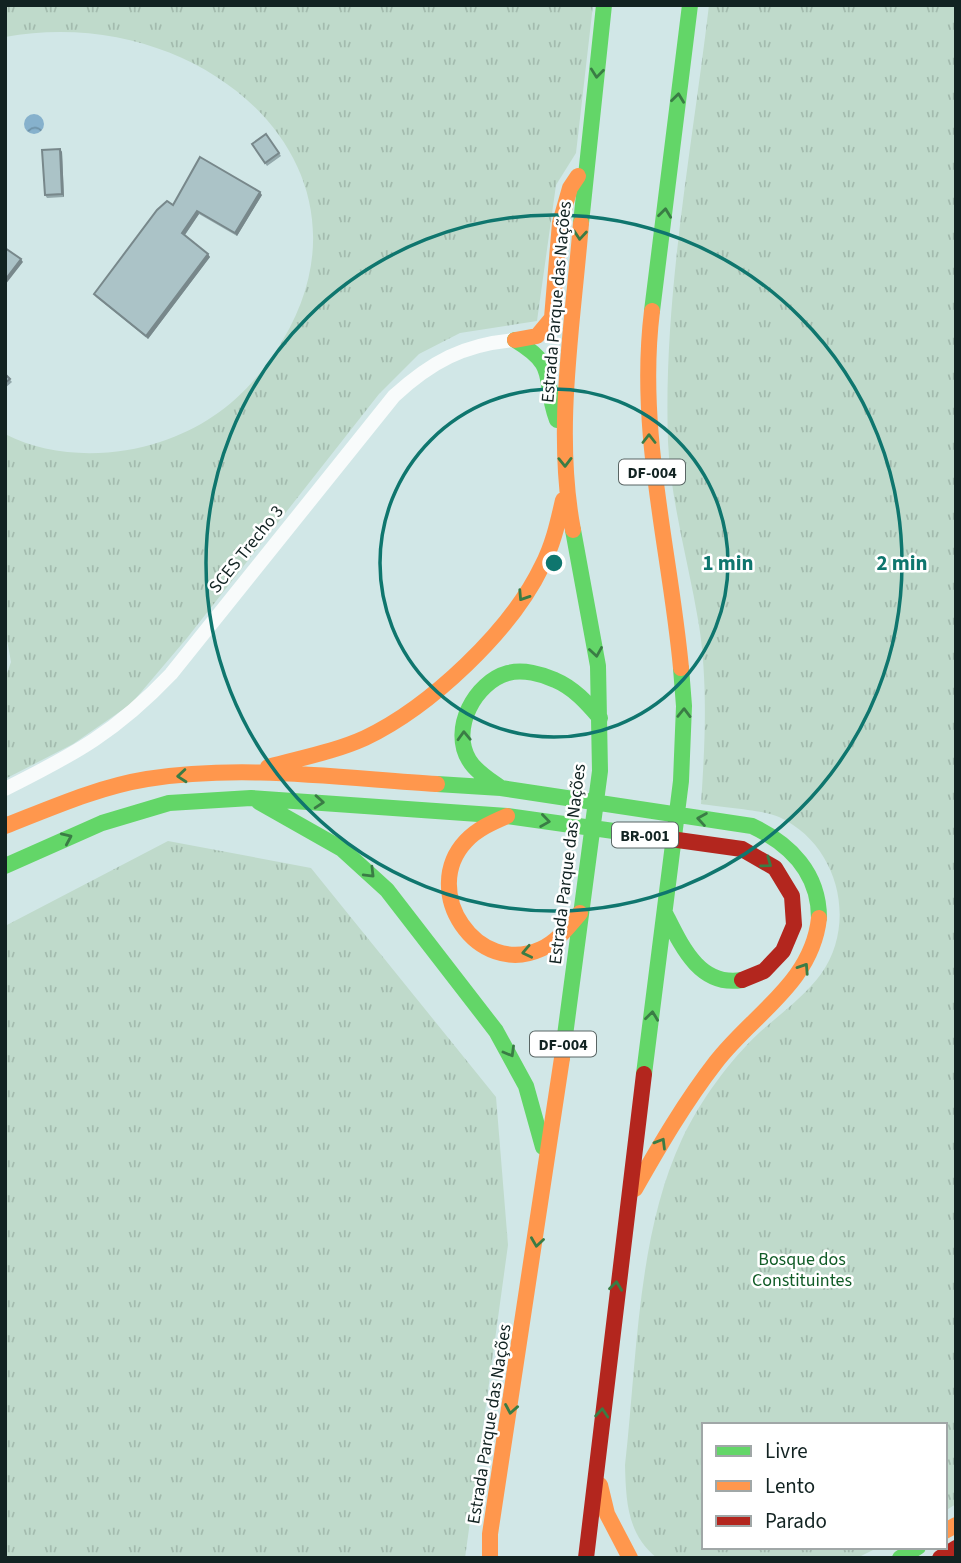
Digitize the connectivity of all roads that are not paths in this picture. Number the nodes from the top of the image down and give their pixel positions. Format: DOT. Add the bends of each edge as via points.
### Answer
graph roads {
  1 [pos="604,5"];
  2 [pos="690,5"];
  3 [pos="586,167"];
  4 [pos="514,340"];
  5 [pos="564,436"];
  6 [pos="565,488"];
  7 [pos="600,718"];
  8 [pos="250,772"];
  9 [pos="501,788"];
  10 [pos="5,789"];
  11 [pos="251,798"];
  12 [pos="507,816"];
  13 [pos="5,826"];
  14 [pos="5,866"];
  15 [pos="665,907"];
  16 [pos="580,913"];
  17 [pos="546,1175"];
  18 [pos="627,1202"];
  19 [pos="597,1473"];
  20 [pos="956,1548"];
  21 [pos="490,1558"];
  22 [pos="586,1558"];
  23 [pos="630,1558"];
  24 [pos="940,1558"];
  1 -- 3 [label="highway, Estrada Parque das Nações / DF-004, one-way"];
  15 -- 2 [label="highway, DF-004, one-way" via="681,781 684,706 650,455 649,334"];
  3 -- 4 [label="highway" via="570,184 563,212 552,318 535,339"];
  3 -- 5 [label="highway, Estrada Parque das Nações / DF-004, one-way"];
  4 -- 5 [label="highway" via="544,357 550,406"];
  4 -- 10 [label="street, SCES Trecho 3" via="460,351 423,370 394,396 171,674 137,710 69,757"];
  5 -- 6 [label="highway, Estrada Parque das Nações / DF-004, one-way"];
  6 -- 7 [label="highway, Estrada Parque das Nações / DF-004, one-way" via="596,654"];
  6 -- 8 [label="highway, BR-001, one-way" via="555,536 517,607 439,685 399,718 367,736"];
  9 -- 7 [label="highway, one-way" via="467,757 461,734 466,713 491,682 508,673 556,680"];
  7 -- 16 [label="highway, Estrada Parque das Nações / DF-004" via="600,771"];
  8 -- 9 [label="highway, BR-001"];
  8 -- 13 [label="highway, BR-001, one-way" via="147,779 76,798"];
  18 -- 9 [label="highway, BR-001, one-way" via="684,1104 719,1057 797,979 812,956 821,929 820,901 797,854 775,836 752,826"];
  11 -- 12 [label="highway, BR-001, one-way"];
  14 -- 11 [label="highway, BR-001, one-way" via="102,823 169,803"];
  11 -- 17 [label="highway, one-way" via="309,828 369,871 470,993 527,1084 539,1121"];
  12 -- 15 [label="highway, BR-001, one-way" via="742,849 775,867 788,886 794,909 792,935 778,960 760,976 723,981 704,974 686,958 675,943"];
  16 -- 12 [label="highway, one-way" via="558,939 536,951 508,956 484,949 463,931 451,910 447,887 453,861 462,844"];
  18 -- 15 [label="highway, DF-004, one-way"];
  16 -- 17 [label="highway, Estrada Parque das Nações / DF-004"];
  17 -- 21 [label="highway, Estrada Parque das Nações / DF-004, one-way"];
  19 -- 18 [label="highway, DF-004, one-way"];
  19 -- 22 [label="highway, DF-004"];
  19 -- 23 [label="highway" via="607,1514"];
  20 -- 24 [label="highway"];
}
